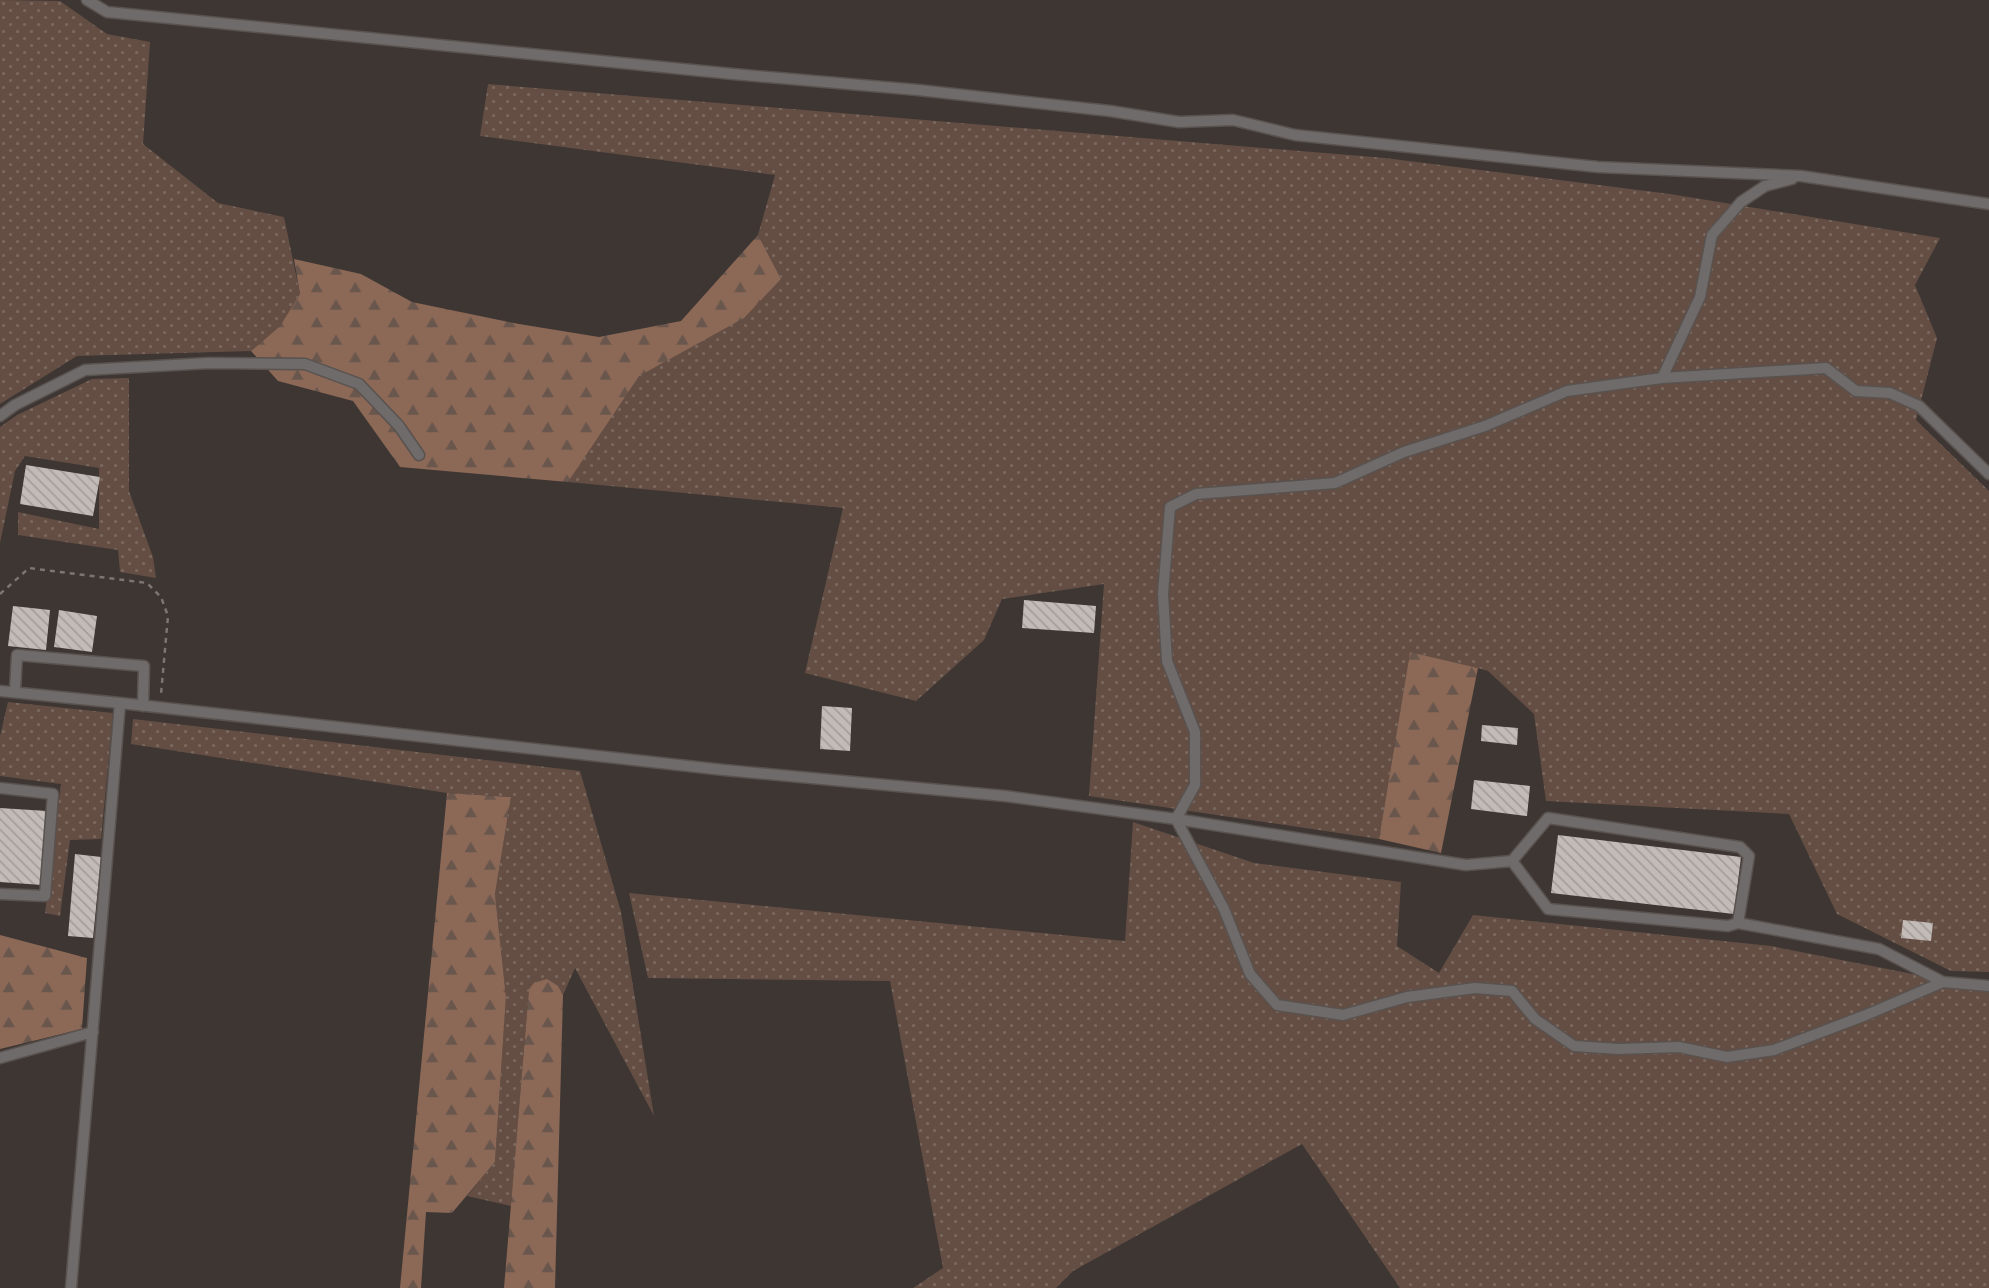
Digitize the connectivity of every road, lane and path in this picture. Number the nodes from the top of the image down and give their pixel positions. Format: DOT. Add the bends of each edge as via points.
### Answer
graph roads {
  1 [pos="87,0"];
  2 [pos="1801,176"];
  3 [pos="1989,204"];
  4 [pos="1662,378"];
  5 [pos="0,416"];
  6 [pos="419,456"];
  7 [pos="1989,474"];
  8 [pos="0,594"];
  9 [pos="0,691"];
  10 [pos="15,691"];
  11 [pos="120,702"];
  12 [pos="143,706"];
  13 [pos="160,708"];
  14 [pos="0,788"];
  15 [pos="1176,819"];
  16 [pos="1512,861"];
  17 [pos="0,894"];
  18 [pos="1738,923"];
  19 [pos="1943,982"];
  20 [pos="1989,986"];
  21 [pos="93,1032"];
  22 [pos="0,1058"];
  23 [pos="71,1288"];
  1 -- 2 [label="lane" via="107,12 918,90 1178,122 1233,120 1295,135 1598,167"];
  2 -- 3 [label="lane"];
  2 -- 4 [label="lane" via="1765,186 1741,202 1712,234 1700,298"];
  4 -- 7 [label="lane" via="1826,368 1856,391 1890,393 1919,406"];
  4 -- 15 [label="lane" via="1567,391 1335,482 1196,494 1170,507 1163,594 1167,661 1195,732 1195,785"];
  5 -- 6 [label="lane" via="85,370 209,363 305,364 359,384 399,426"];
  8 -- 13 [label="path" via="29,568 147,583 162,597 168,616"];
  9 -- 10 [label="lane"];
  10 -- 11 [label="lane"];
  10 -- 12 [label="lane" via="17,655 144,666"];
  11 -- 12 [label="lane"];
  11 -- 21 [label="lane"];
  12 -- 13 [label="lane"];
  13 -- 15 [label="lane" via="1005,796"];
  14 -- 17 [label="lane" via="53,794 45,896"];
  15 -- 16 [label="lane" via="1466,865"];
  15 -- 19 [label="lane" via="1224,909 1250,974 1277,1005 1343,1015 1407,997 1475,988 1512,991 1535,1019 1574,1046 1679,1047 1727,1057 1774,1050"];
  16 -- 18 [label="lane" via="1548,909 1728,926"];
  16 -- 18 [label="lane" via="1548,818 1740,847 1749,856"];
  18 -- 19 [label="lane" via="1879,949"];
  19 -- 20 [label="lane"];
  21 -- 22 [label="lane"];
  21 -- 23 [label="lane"];
}
